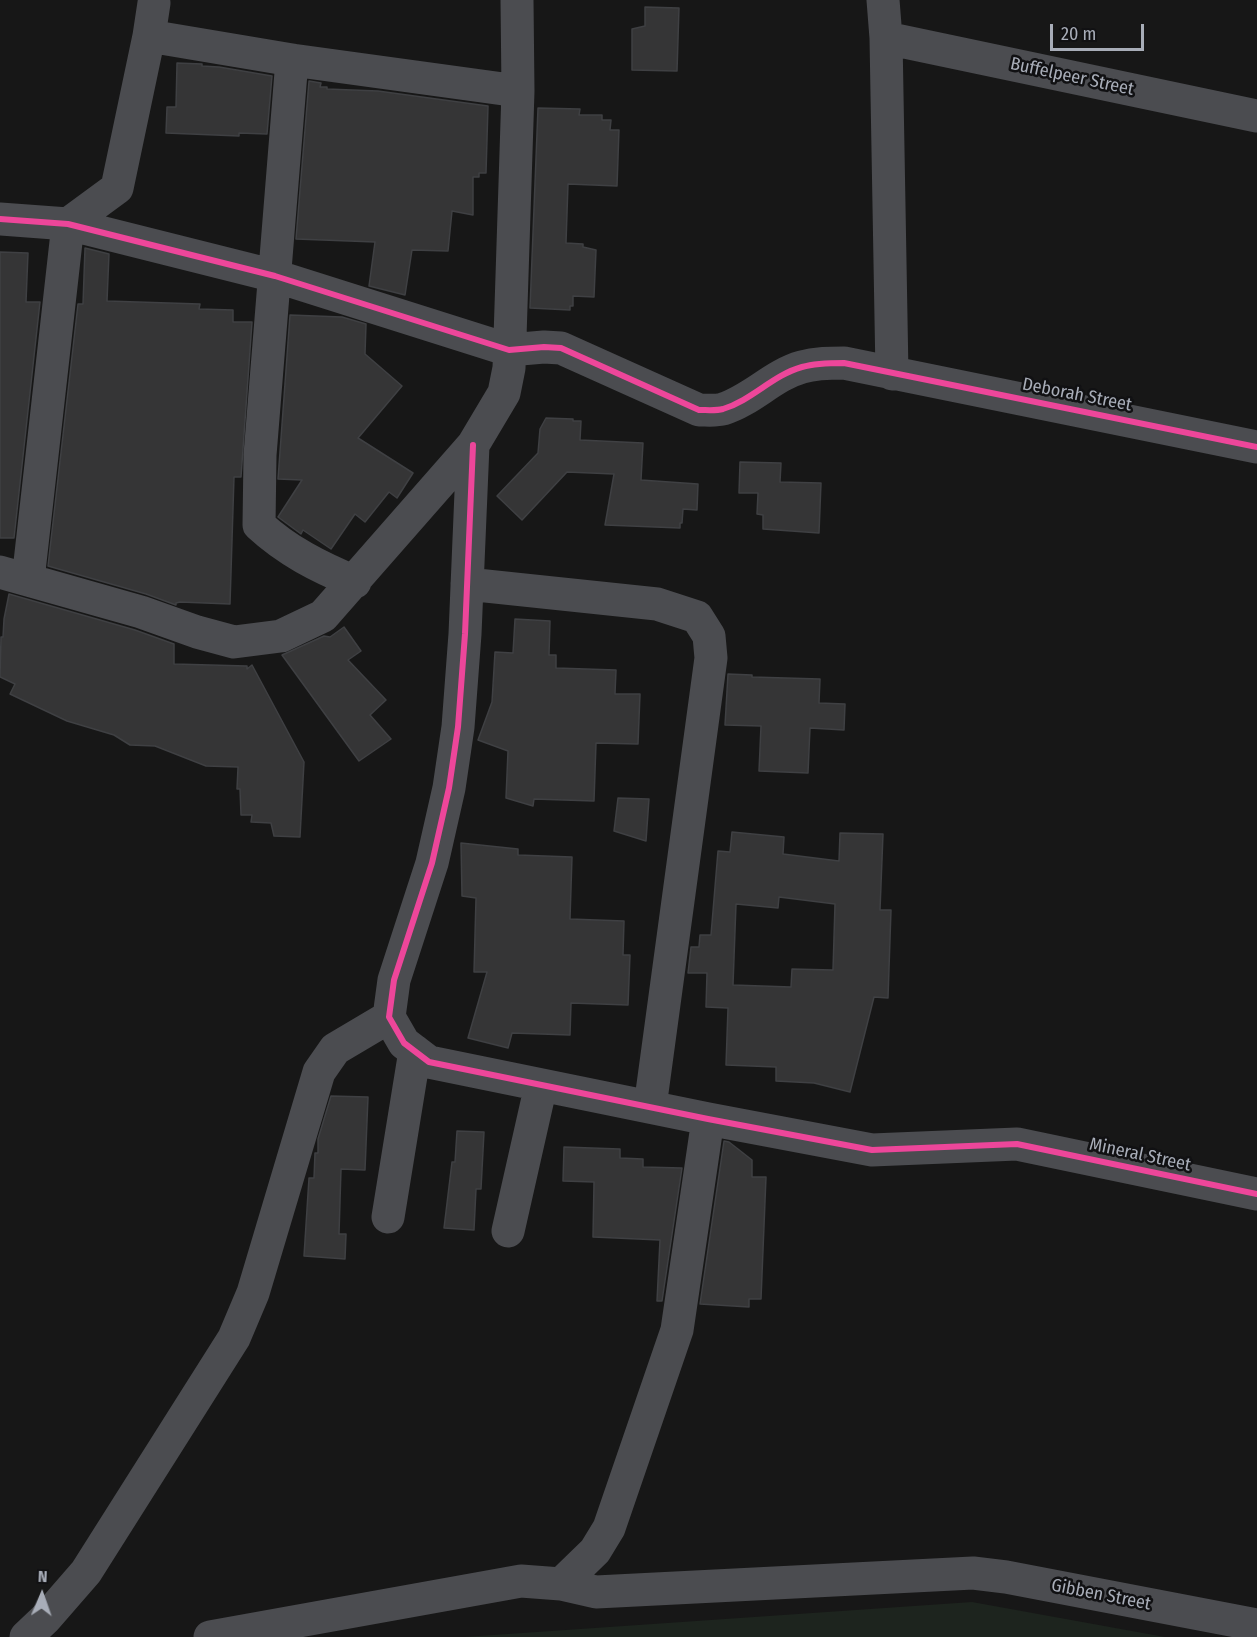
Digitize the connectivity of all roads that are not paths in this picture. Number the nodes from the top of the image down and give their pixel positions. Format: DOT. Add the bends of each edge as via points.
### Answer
graph roads {
  1 [pos="518,0"];
  2 [pos="883,0"];
  3 [pos="148,1"];
  4 [pos="149,36"];
  5 [pos="886,38"];
  6 [pos="292,60"];
  7 [pos="518,91"];
  8 [pos="1257,116"];
  9 [pos="0,219"];
  10 [pos="68,224"];
  11 [pos="275,276"];
  12 [pos="509,350"];
  13 [pos="892,374"];
  14 [pos="473,445"];
  15 [pos="1257,447"];
  16 [pos="14,576"];
  17 [pos="355,582"];
  18 [pos="467,584"];
  19 [pos="389,1017"];
  20 [pos="415,1052"];
  21 [pos="541,1085"];
  22 [pos="650,1107"];
  23 [pos="708,1119"];
  24 [pos="1257,1194"];
  25 [pos="388,1216"];
  26 [pos="508,1231"];
  27 [pos="561,1584"];
  28 [pos="1257,1625"];
  29 [pos="26,1637"];
  30 [pos="210,1637"];
  1 -- 7 [label="street"];
  2 -- 5 [label="street"];
  3 -- 4 [label="street"];
  4 -- 6 [label="street"];
  4 -- 10 [label="street" via="117,188"];
  5 -- 8 [label="street, Buffelpeer Street"];
  5 -- 13 [label="street"];
  6 -- 7 [label="street"];
  6 -- 11 [label="street"];
  7 -- 12 [label="street"];
  9 -- 10 [label="street"];
  10 -- 11 [label="street"];
  10 -- 16 [label="street"];
  11 -- 12 [label="street"];
  11 -- 17 [label="street" via="259,525 276,541 319,567"];
  12 -- 13 [label="street, Deborah Street" via="561,348 699,410 721,410 800,367 844,363"];
  12 -- 14 [label="street" via="504,393"];
  13 -- 15 [label="street, Deborah Street"];
  14 -- 17 [label="street"];
  14 -- 18 [label="street"];
  16 -- 17 [label="street" via="234,642 281,636 323,616"];
  18 -- 19 [label="street" via="458,727 449,788 432,863 394,980"];
  18 -- 22 [label="street" via="657,604 696,617 709,636 711,658"];
  19 -- 20 [label="street" via="404,1043"];
  19 -- 29 [label="street" via="335,1049 319,1072 253,1293 234,1338 86,1572"];
  20 -- 21 [label="street, Mineral Street" via="429,1062"];
  20 -- 25 [label="street"];
  21 -- 22 [label="street, Mineral Street"];
  21 -- 26 [label="street"];
  22 -- 23 [label="street, Mineral Street"];
  23 -- 24 [label="street, Mineral Street" via="872,1150 1017,1144"];
  23 -- 27 [label="street" via="677,1330 609,1528 595,1551"];
  27 -- 28 [label="street, Gibben Street" via="596,1592 973,1573"];
  27 -- 30 [label="street, Gibben Street" via="520,1581"];
}
